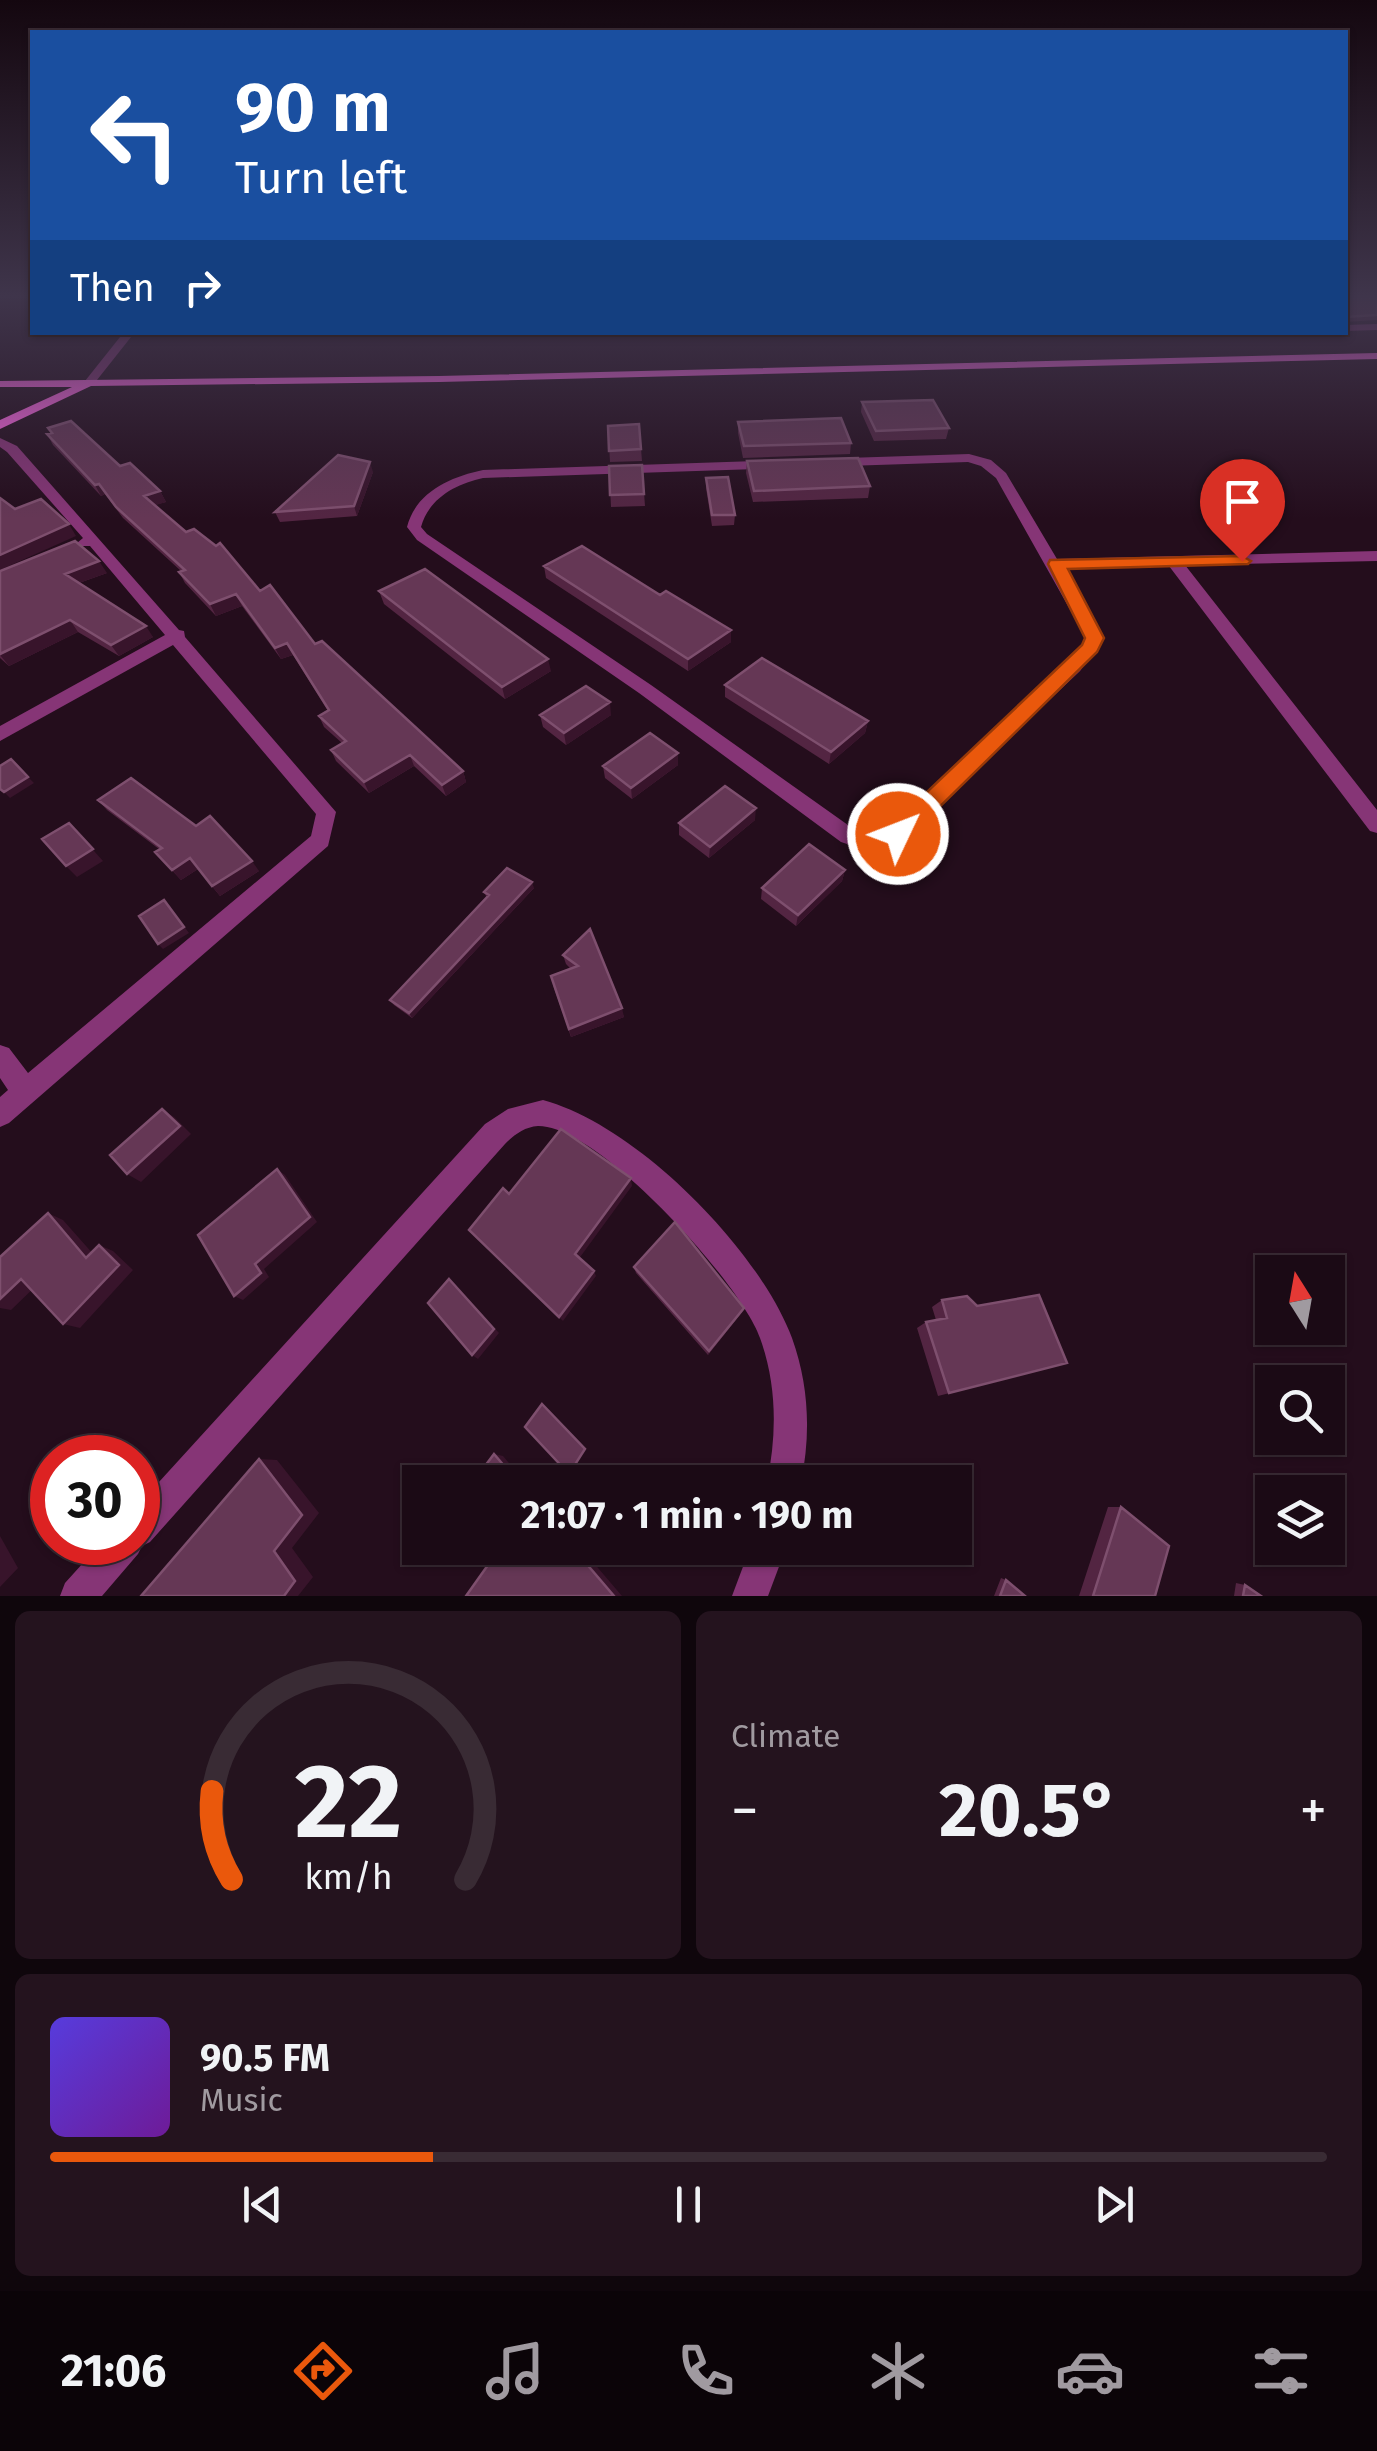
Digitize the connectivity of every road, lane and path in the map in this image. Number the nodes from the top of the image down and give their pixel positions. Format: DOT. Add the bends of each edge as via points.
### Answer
graph roads {
  1 [pos="99,369"];
  2 [pos="826,369"];
  3 [pos="88,383"];
  4 [pos="0,384"];
  5 [pos="0,425"];
  6 [pos="0,442"];
  7 [pos="92,539"];
  8 [pos="62,553"];
  9 [pos="1377,556"];
  10 [pos="1175,563"];
  11 [pos="1056,564"];
  12 [pos="178,635"];
  13 [pos="0,734"];
  14 [pos="1376,823"];
  15 [pos="0,1057"];
  16 [pos="26,1092"];
  17 [pos="0,1114"];
  18 [pos="786,1465"];
  19 [pos="160,1506"];
  20 [pos="106,1565"];
  21 [pos="762,1565"];
  22 [pos="78,1596"];
  23 [pos="750,1596"];
  1 -- 3 [label="street"];
  2 -- 3 [label="street"];
  3 -- 4 [label="street"];
  3 -- 5 [label="street"];
  6 -- 7 [label="street"];
  7 -- 8 [label="street"];
  7 -- 12 [label="street"];
  9 -- 10 [label="street"];
  10 -- 11 [label="street"];
  10 -- 14 [label="street"];
  11 -- 11 [label="street" via="1002,476 969,458 483,474 442,489 414,522 422,538 862,841 898,834 1090,648 1095,638"];
  12 -- 13 [label="street"];
  12 -- 16 [label="street" via="326,812 326,829 322,840"];
  15 -- 16 [label="street"];
  16 -- 17 [label="street"];
  18 -- 19 [label="street" via="790,1385 750,1285 662,1190 579,1126 545,1113 509,1122 496,1134"];
  20 -- 22 [label="street"];
  21 -- 23 [label="street"];
}
